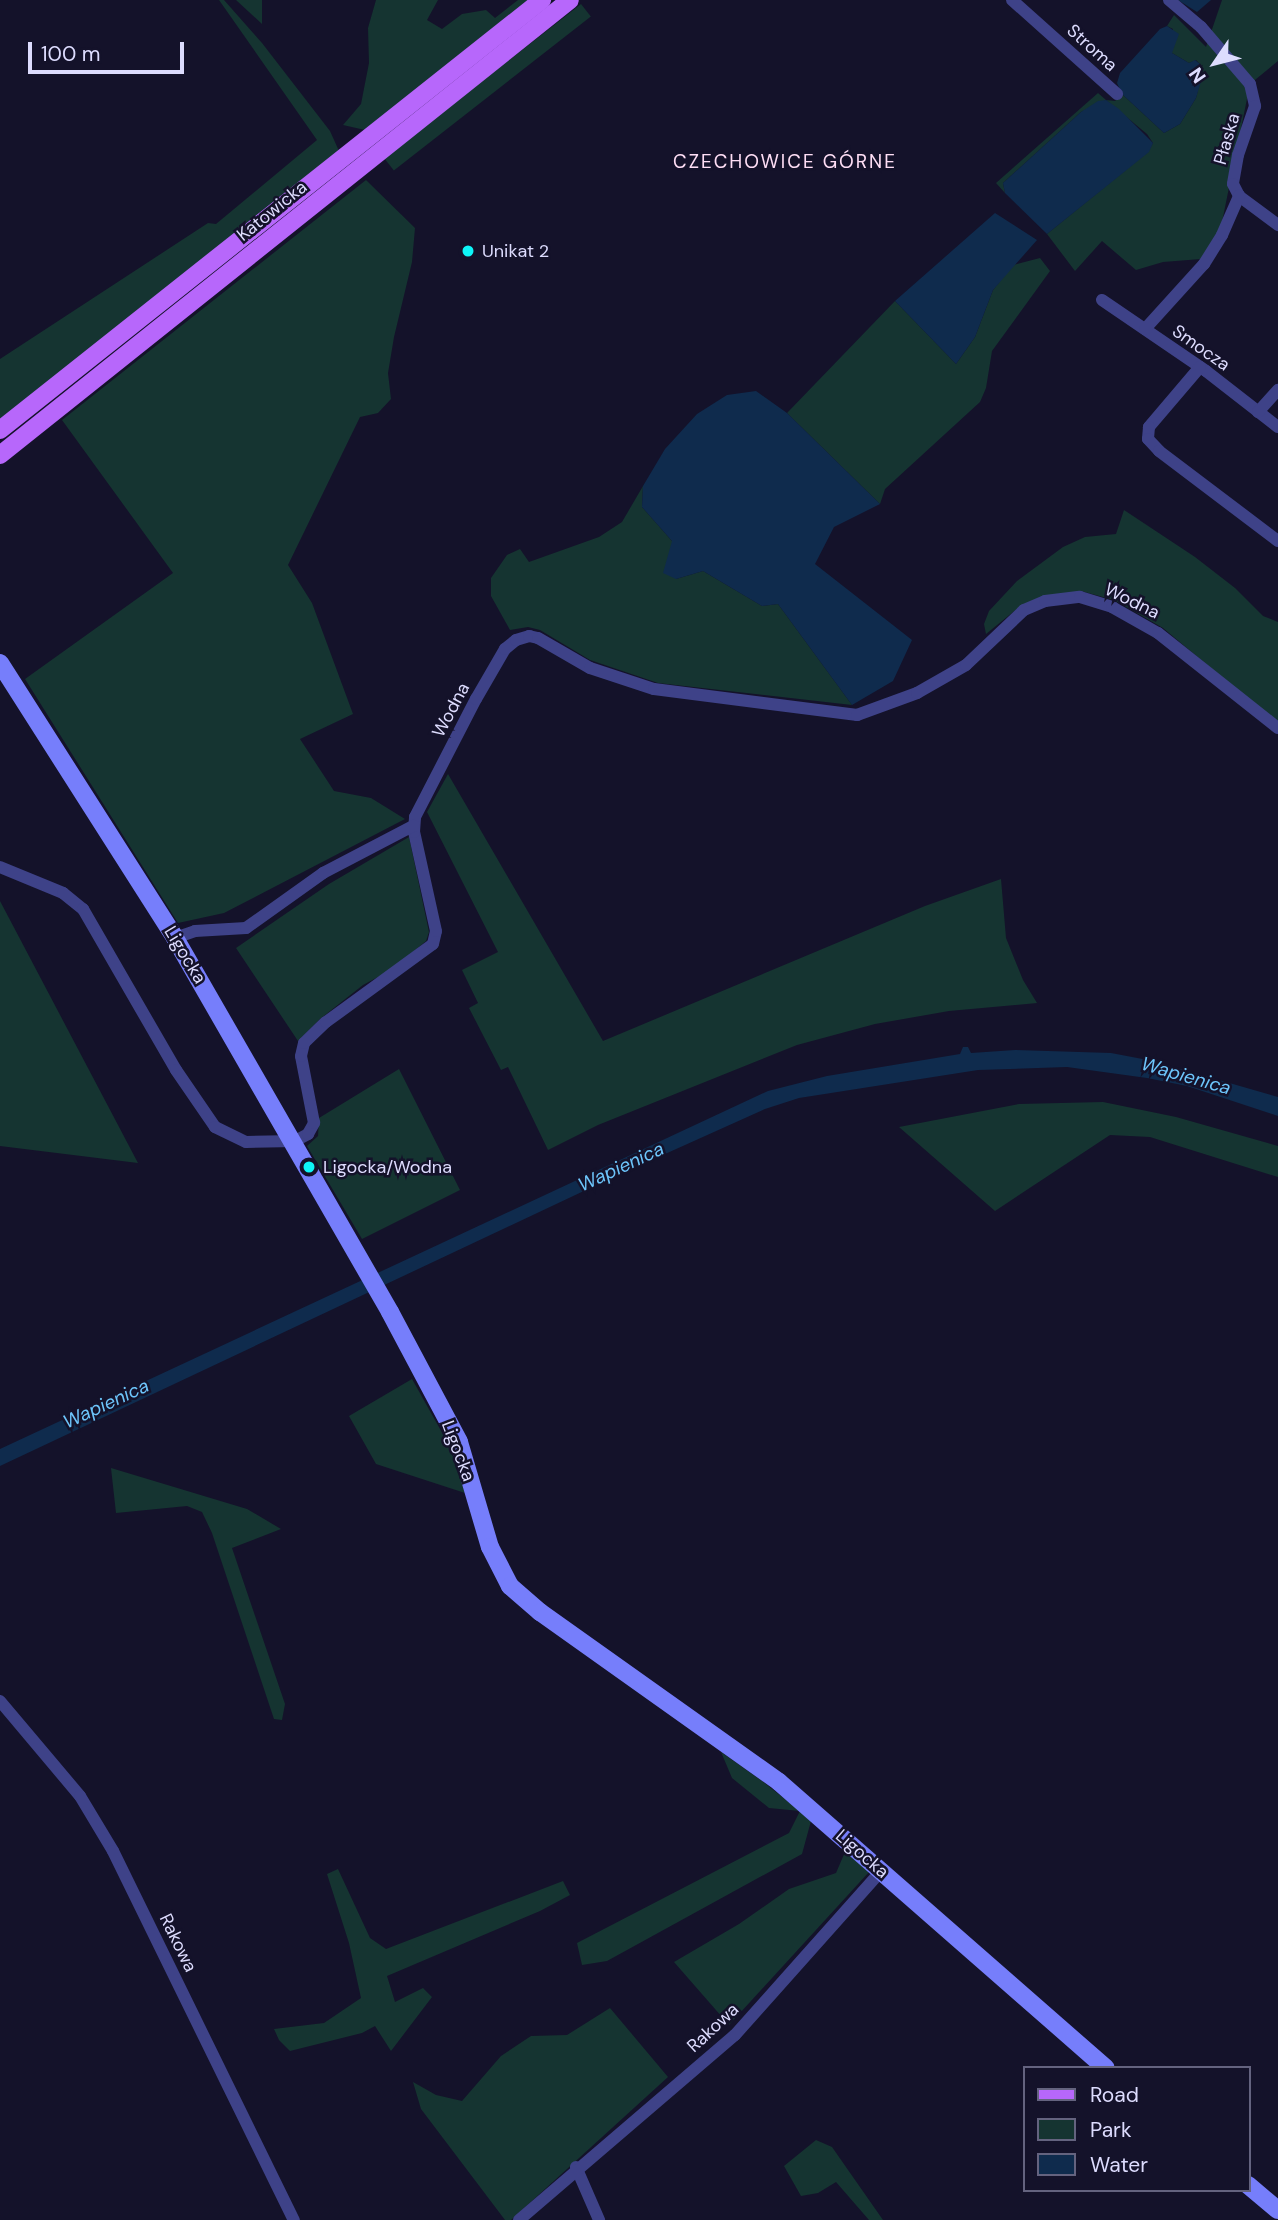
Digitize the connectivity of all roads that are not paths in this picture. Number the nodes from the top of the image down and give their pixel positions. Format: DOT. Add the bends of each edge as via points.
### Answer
graph roads {
  1 [pos="542,0"];
  2 [pos="570,0"];
  3 [pos="1012,0"];
  4 [pos="1169,0"];
  5 [pos="1117,94"];
  6 [pos="1238,196"];
  7 [pos="1278,225"];
  8 [pos="1102,300"];
  9 [pos="1145,329"];
  10 [pos="1200,367"];
  11 [pos="1278,390"];
  12 [pos="1258,412"];
  13 [pos="1278,427"];
  14 [pos="0,430"];
  15 [pos="0,456"];
  16 [pos="1278,541"];
  17 [pos="0,663"];
  18 [pos="1278,728"];
  19 [pos="413,826"];
  20 [pos="0,867"];
  21 [pos="176,938"];
  22 [pos="295,1141"];
  23 [pos="0,1701"];
  24 [pos="881,1871"];
  25 [pos="1104,2066"];
  26 [pos="576,2167"];
  27 [pos="1250,2187"];
  28 [pos="1278,2210"];
  29 [pos="294,2220"];
  30 [pos="519,2220"];
  31 [pos="599,2220"];
  1 -- 14 [label="main road, Katowicka"];
  2 -- 15 [label="main road, Katowicka"];
  3 -- 5 [label="street, Stroma"];
  4 -- 6 [label="street, Płaska" via="1201,27 1254,92 1255,106 1234,177"];
  6 -- 7 [label="street"];
  6 -- 9 [label="street, Płaska" via="1204,264"];
  8 -- 9 [label="street, Smocza"];
  9 -- 10 [label="street, Smocza"];
  10 -- 12 [label="street, Smocza"];
  10 -- 16 [label="street" via="1149,427 1148,439"];
  11 -- 12 [label="street"];
  12 -- 13 [label="street, Smocza"];
  17 -- 21 [label="street, Ligocka"];
  18 -- 19 [label="street, Wodna" via="1158,633 1112,607 1080,597 1045,601 1024,610 966,665 917,693 857,715 654,690 590,668 529,636 505,649"];
  19 -- 21 [label="street" via="323,873 246,928 195,931"];
  19 -- 22 [label="street" via="436,931 433,944 303,1043 301,1056 314,1123 308,1134"];
  20 -- 22 [label="street" via="63,893 83,909 176,1070 215,1127 246,1142"];
  21 -- 22 [label="street, Ligocka"];
  22 -- 24 [label="street, Ligocka" via="459,1442 490,1547 510,1586 779,1782"];
  23 -- 29 [label="street, Rakowa" via="80,1796 113,1851"];
  24 -- 25 [label="street, Ligocka"];
  24 -- 26 [label="street, Rakowa" via="735,2035"];
  26 -- 30 [label="street, Rakowa"];
  26 -- 31 [label="street"];
  27 -- 28 [label="street"];
}
